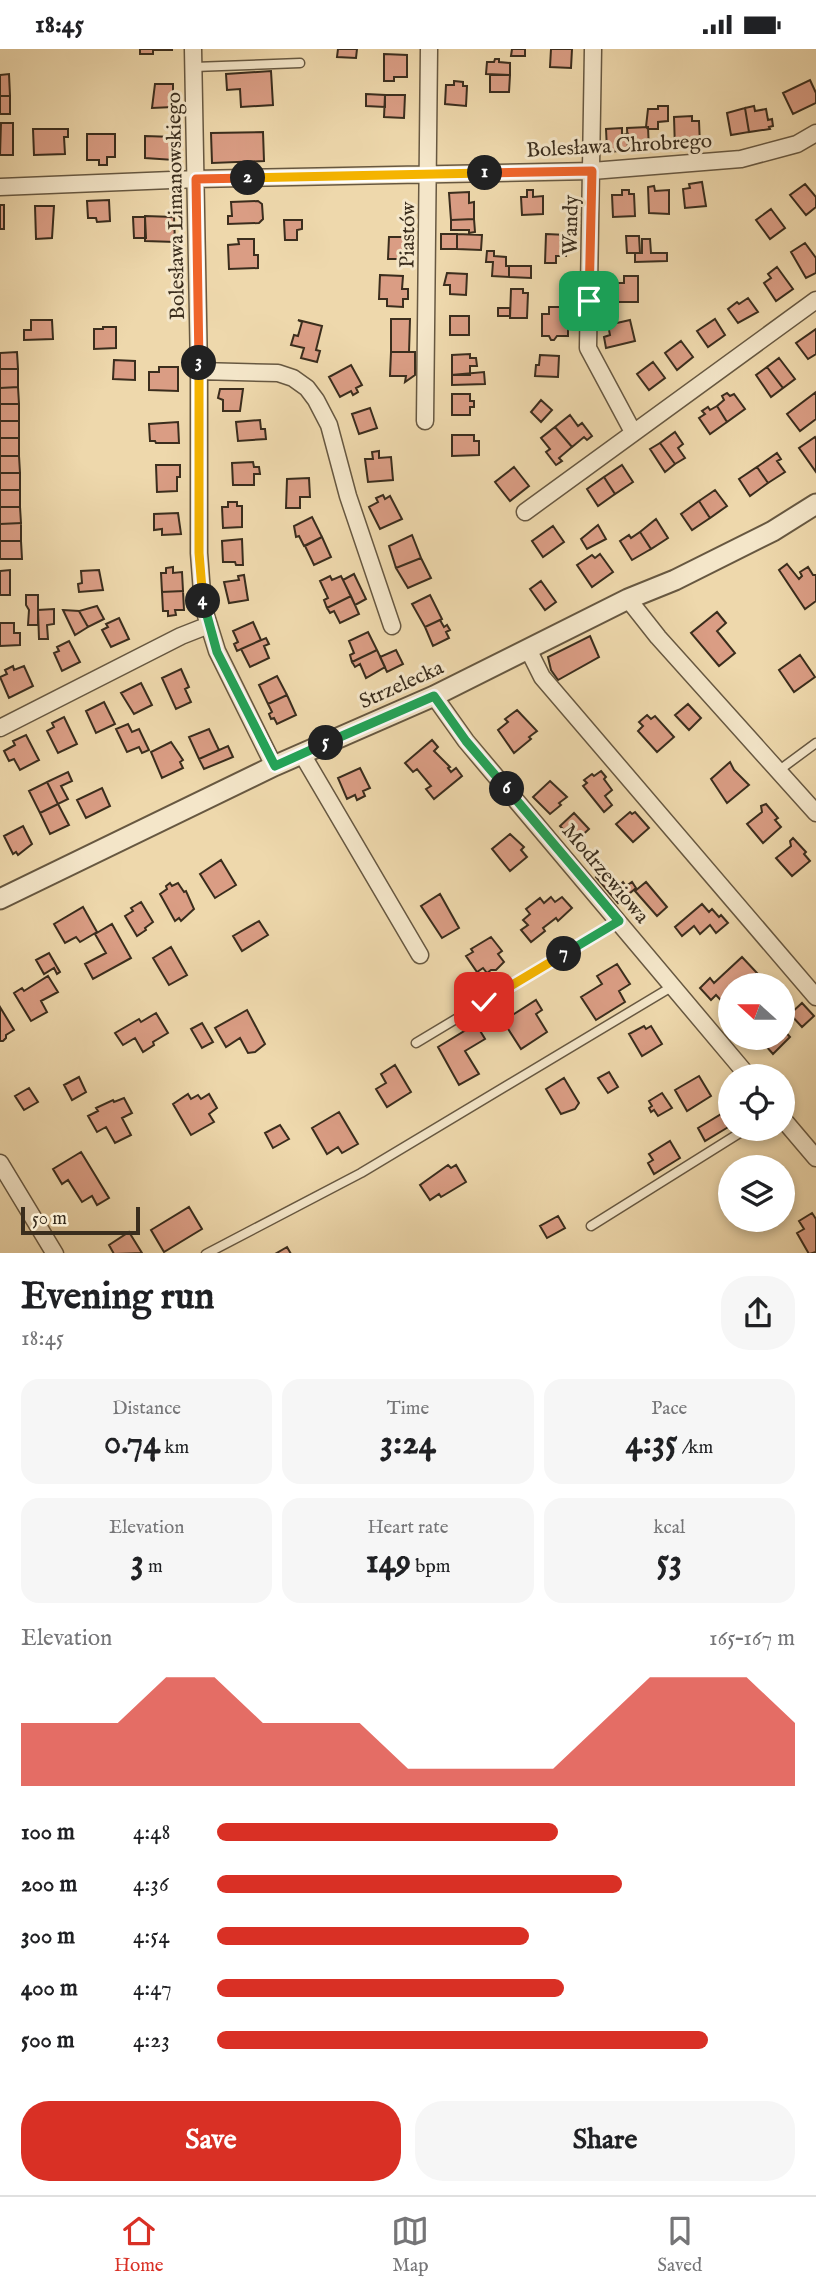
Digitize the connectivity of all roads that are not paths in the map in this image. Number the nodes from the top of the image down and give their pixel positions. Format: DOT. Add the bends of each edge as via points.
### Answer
graph roads {
  1 [pos="193,49"];
  2 [pos="429,49"];
  3 [pos="593,49"];
  4 [pos="300,63"];
  5 [pos="194,67"];
  6 [pos="816,133"];
  7 [pos="592,171"];
  8 [pos="429,174"];
  9 [pos="196,179"];
  10 [pos="0,187"];
  11 [pos="816,300"];
  12 [pos="199,371"];
  13 [pos="425,421"];
  14 [pos="634,432"];
  15 [pos="816,504"];
  16 [pos="525,512"];
  17 [pos="628,599"];
  18 [pos="209,625"];
  19 [pos="393,626"];
  20 [pos="528,649"];
  21 [pos="434,696"];
  22 [pos="0,728"];
  23 [pos="816,743"];
  24 [pos="302,754"];
  25 [pos="275,766"];
  26 [pos="778,771"];
  27 [pos="816,813"];
  28 [pos="0,899"];
  29 [pos="619,921"];
  30 [pos="420,955"];
  31 [pos="673,986"];
  32 [pos="816,997"];
  33 [pos="416,1043"];
  34 [pos="738,1064"];
  35 [pos="795,1133"];
  36 [pos="727,1141"];
  37 [pos="816,1158"];
  38 [pos="0,1163"];
  39 [pos="591,1226"];
  40 [pos="54,1253"];
  41 [pos="208,1253"];
  1 -- 5 [label="street, Bolesława Limanowskiego"];
  2 -- 8 [label="street, Piastów"];
  3 -- 7 [label="street, Wandy"];
  4 -- 5 [label="lane"];
  5 -- 9 [label="street, Bolesława Limanowskiego"];
  6 -- 7 [label="street, Bolesława Chrobrego" via="797,144 741,159"];
  7 -- 8 [label="street, Bolesława Chrobrego"];
  7 -- 14 [label="street, Wandy" via="588,348"];
  8 -- 9 [label="street, Bolesława Chrobrego"];
  8 -- 13 [label="street, Piastów"];
  9 -- 10 [label="street, Bolesława Chrobrego"];
  9 -- 12 [label="street, Bolesława Limanowskiego"];
  11 -- 14 [label="street"];
  12 -- 18 [label="street, Bolesława Limanowskiego" via="199,553"];
  12 -- 19 [label="street" via="278,373 307,387 329,425"];
  14 -- 16 [label="street"];
  15 -- 17 [label="street, Strzelecka" via="773,531"];
  17 -- 20 [label="street, Strzelecka"];
  17 -- 26 [label="street"];
  18 -- 22 [label="street"];
  18 -- 25 [label="street, Bolesława Limanowskiego" via="217,652"];
  20 -- 21 [label="street, Strzelecka"];
  20 -- 32 [label="street" via="542,677"];
  21 -- 24 [label="street, Strzelecka"];
  21 -- 29 [label="street, Modrzewiowa" via="466,741"];
  23 -- 26 [label="lane"];
  24 -- 25 [label="street, Strzelecka"];
  24 -- 30 [label="street"];
  25 -- 28 [label="street, Strzelecka"];
  26 -- 27 [label="street"];
  29 -- 31 [label="street, Modrzewiowa"];
  29 -- 33 [label="lane"];
  31 -- 34 [label="street, Modrzewiowa"];
  31 -- 41 [label="lane" via="361,1173"];
  35 -- 37 [label="street"];
  36 -- 39 [label="lane"];
  38 -- 40 [label="street"];
}
